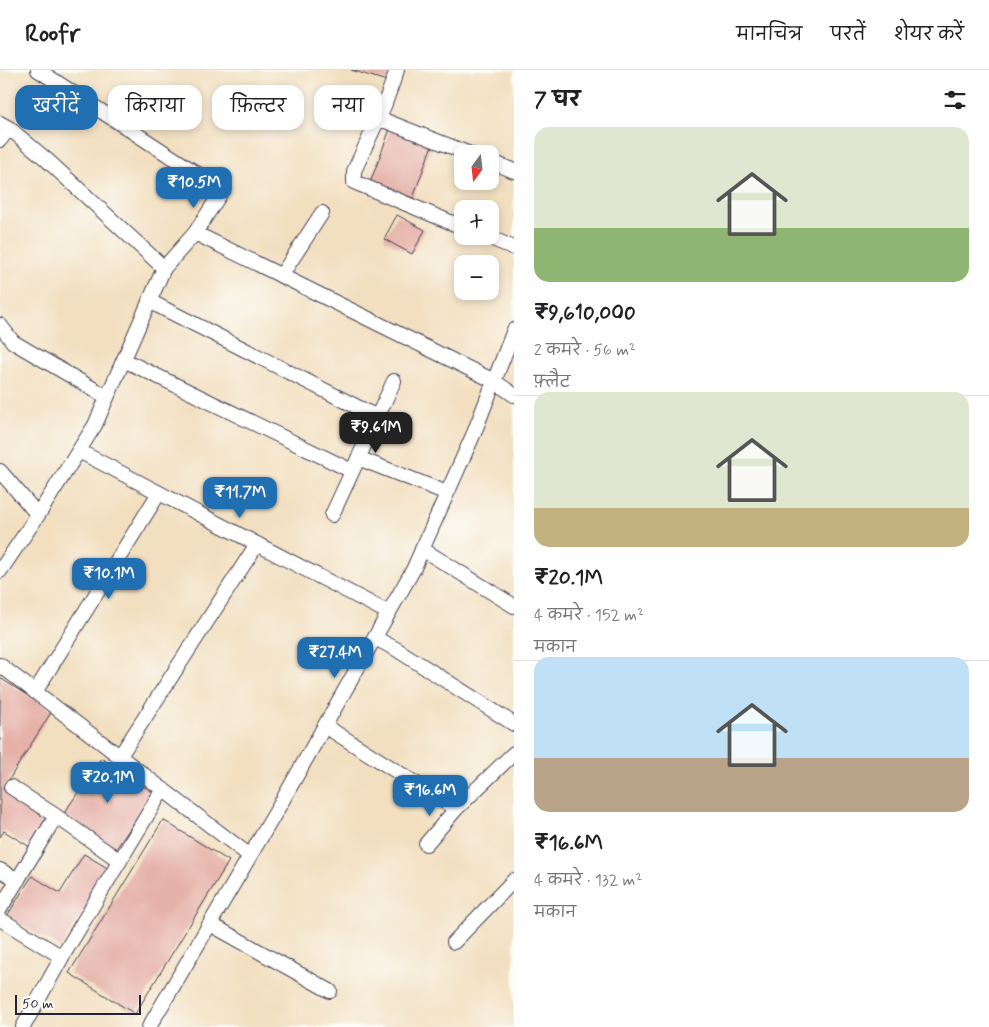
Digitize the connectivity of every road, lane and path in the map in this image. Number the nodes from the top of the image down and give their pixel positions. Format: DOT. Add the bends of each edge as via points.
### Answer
graph roads {
  1 [pos="38,70"];
  2 [pos="397,70"];
  3 [pos="382,108"];
  4 [pos="382,120"];
  5 [pos="4,125"];
  6 [pos="373,130"];
  7 [pos="0,140"];
  8 [pos="454,148"];
  9 [pos="499,165"];
  10 [pos="514,171"];
  11 [pos="322,213"];
  12 [pos="454,223"];
  13 [pos="195,233"];
  14 [pos="499,242"];
  15 [pos="514,248"];
  16 [pos="164,268"];
  17 [pos="281,276"];
  18 [pos="150,301"];
  19 [pos="0,325"];
  20 [pos="514,330"];
  21 [pos="124,360"];
  22 [pos="394,381"];
  23 [pos="494,381"];
  24 [pos="514,395"];
  25 [pos="107,397"];
  26 [pos="377,417"];
  27 [pos="79,451"];
  28 [pos="355,464"];
  29 [pos="0,471"];
  30 [pos="159,493"];
  31 [pos="447,493"];
  32 [pos="38,515"];
  33 [pos="332,515"];
  34 [pos="257,544"];
  35 [pos="422,549"];
  36 [pos="0,571"];
  37 [pos="514,606"];
  38 [pos="389,613"];
  39 [pos="375,638"];
  40 [pos="0,666"];
  41 [pos="35,692"];
  42 [pos="514,724"];
  43 [pos="325,726"];
  44 [pos="514,753"];
  45 [pos="120,756"];
  46 [pos="10,787"];
  47 [pos="163,789"];
  48 [pos="456,809"];
  49 [pos="56,816"];
  50 [pos="426,844"];
  51 [pos="250,856"];
  52 [pos="120,861"];
  53 [pos="0,870"];
  54 [pos="18,880"];
  55 [pos="514,880"];
  56 [pos="0,909"];
  57 [pos="0,918"];
  58 [pos="210,924"];
  59 [pos="454,942"];
  60 [pos="62,957"];
  61 [pos="330,991"];
  62 [pos="23,1027"];
  63 [pos="149,1027"];
  1 -- 13 [label="street" via="213,184 220,196"];
  2 -- 3 [label="street"];
  4 -- 8 [label="street"];
  5 -- 7 [label="street"];
  5 -- 16 [label="street" via="47,160"];
  6 -- 12 [label="street" via="354,171 354,182"];
  9 -- 10 [label="street"];
  11 -- 17 [label="street"];
  13 -- 16 [label="street"];
  13 -- 17 [label="street"];
  14 -- 15 [label="street"];
  16 -- 18 [label="street"];
  17 -- 23 [label="street"];
  18 -- 21 [label="street"];
  18 -- 26 [label="street"];
  19 -- 25 [label="street" via="13,342"];
  20 -- 23 [label="street"];
  21 -- 25 [label="street"];
  21 -- 28 [label="street"];
  22 -- 26 [label="street"];
  23 -- 24 [label="street"];
  23 -- 31 [label="street"];
  25 -- 27 [label="street"];
  26 -- 28 [label="street"];
  27 -- 30 [label="street"];
  27 -- 32 [label="street"];
  28 -- 31 [label="street"];
  28 -- 33 [label="street"];
  29 -- 32 [label="street"];
  30 -- 34 [label="street"];
  30 -- 41 [label="street"];
  31 -- 35 [label="street"];
  32 -- 36 [label="street"];
  34 -- 38 [label="street"];
  34 -- 45 [label="street"];
  35 -- 37 [label="street"];
  35 -- 38 [label="street"];
  38 -- 39 [label="street"];
  39 -- 42 [label="street"];
  39 -- 43 [label="street"];
  40 -- 41 [label="street"];
  41 -- 45 [label="street"];
  43 -- 48 [label="street"];
  43 -- 51 [label="street"];
  44 -- 48 [label="street"];
  45 -- 47 [label="street"];
  46 -- 49 [label="street"];
  47 -- 51 [label="street"];
  47 -- 52 [label="street"];
  48 -- 50 [label="street"];
  49 -- 52 [label="street"];
  49 -- 54 [label="street"];
  51 -- 58 [label="street"];
  52 -- 60 [label="street"];
  53 -- 54 [label="street"];
  54 -- 56 [label="street"];
  55 -- 59 [label="street"];
  57 -- 60 [label="street"];
  58 -- 61 [label="street"];
  58 -- 63 [label="street"];
  60 -- 62 [label="street"];
}
